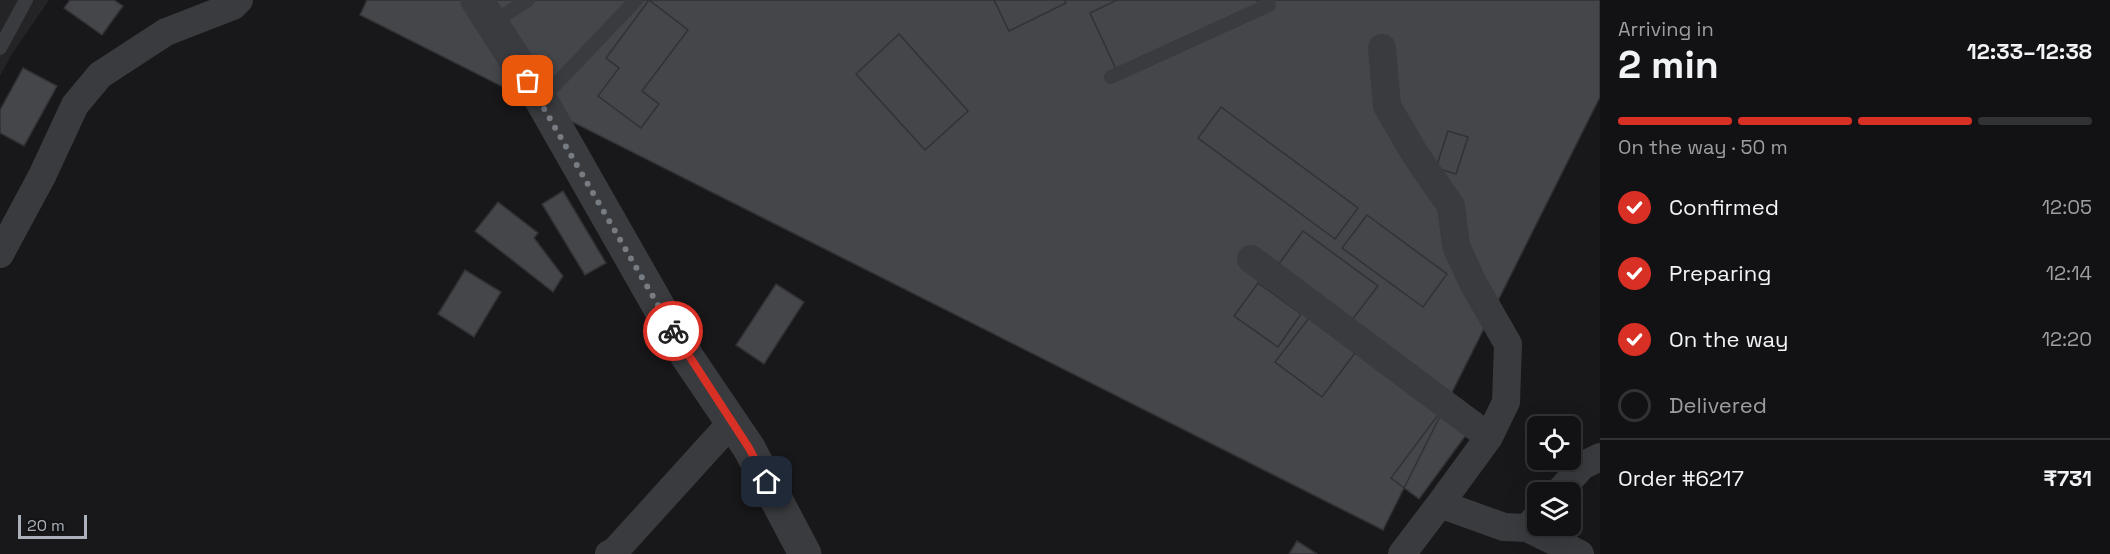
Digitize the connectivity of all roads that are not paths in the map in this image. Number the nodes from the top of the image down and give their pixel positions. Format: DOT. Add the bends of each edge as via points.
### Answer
graph roads {
  1 [pos="26,0"];
  2 [pos="239,0"];
  3 [pos="528,0"];
  4 [pos="636,0"];
  5 [pos="1267,0"];
  6 [pos="485,11"];
  7 [pos="0,48"];
  8 [pos="1382,48"];
  9 [pos="1111,77"];
  10 [pos="541,100"];
  11 [pos="0,254"];
  12 [pos="1251,259"];
  13 [pos="732,422"];
  14 [pos="1489,437"];
  15 [pos="1600,456"];
  16 [pos="1568,482"];
  17 [pos="1440,504"];
  18 [pos="1527,523"];
  19 [pos="1553,536"];
  20 [pos="609,554"];
  21 [pos="805,554"];
  22 [pos="1402,554"];
  23 [pos="1580,554"];
  1 -- 7 [label="lane"];
  2 -- 11 [label="street" via="233,6 166,32 100,75 75,105"];
  3 -- 6 [label="lane"];
  4 -- 10 [label="lane"];
  5 -- 9 [label="lane" via="1269,5"];
  6 -- 10 [label="street"];
  8 -- 14 [label="street" via="1388,106 1451,206 1456,246 1508,345 1506,402"];
  10 -- 13 [label="street" via="688,358"];
  12 -- 14 [label="street"];
  13 -- 20 [label="street" via="615,552"];
  13 -- 21 [label="street"];
  14 -- 17 [label="street"];
  15 -- 16 [label="street" via="1582,466"];
  17 -- 18 [label="street" via="1504,527"];
  17 -- 22 [label="street"];
  19 -- 23 [label="street"];
}
